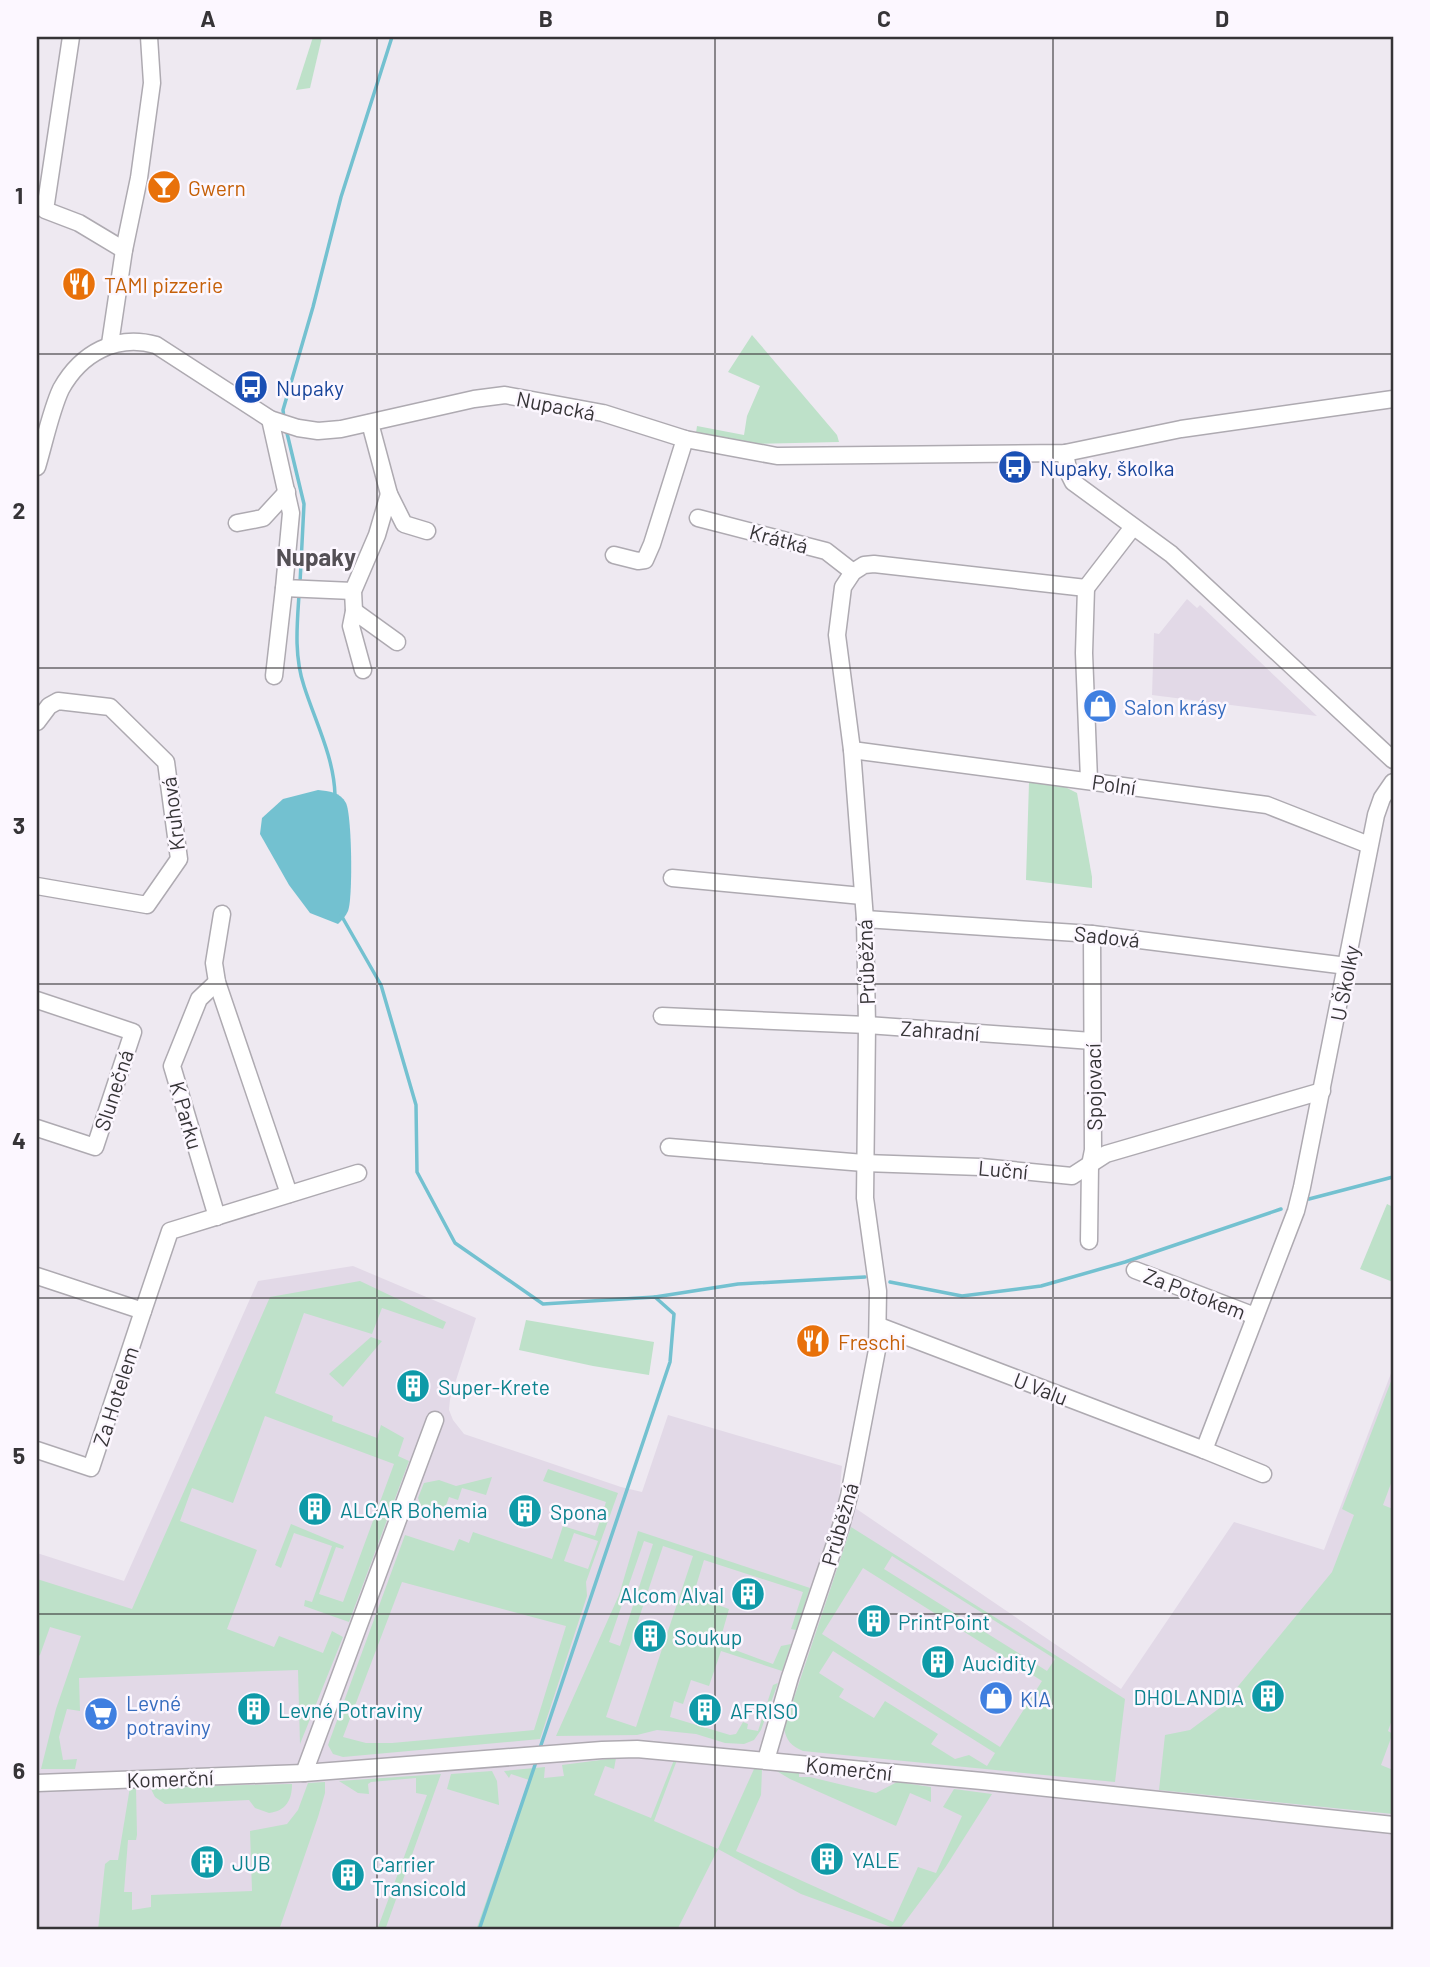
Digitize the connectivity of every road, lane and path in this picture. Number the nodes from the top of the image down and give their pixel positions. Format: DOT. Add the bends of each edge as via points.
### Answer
graph roads {
  1 [pos="71,37"];
  2 [pos="149,37"];
  3 [pos="124,250"];
  4 [pos="110,344"];
  5 [pos="1393,399"];
  6 [pos="274,421"];
  7 [pos="370,423"];
  8 [pos="685,439"];
  9 [pos="1065,453"];
  10 [pos="37,467"];
  11 [pos="286,492"];
  12 [pos="389,495"];
  13 [pos="698,518"];
  14 [pos="237,523"];
  15 [pos="1133,527"];
  16 [pos="427,531"];
  17 [pos="614,555"];
  18 [pos="853,572"];
  19 [pos="287,588"];
  20 [pos="1086,588"];
  21 [pos="353,591"];
  22 [pos="354,611"];
  23 [pos="397,642"];
  24 [pos="363,670"];
  25 [pos="274,676"];
  26 [pos="37,722"];
  27 [pos="852,750"];
  28 [pos="1393,760"];
  29 [pos="1089,780"];
  30 [pos="1393,782"];
  31 [pos="1369,845"];
  32 [pos="672,878"];
  33 [pos="37,886"];
  34 [pos="862,896"];
  35 [pos="222,914"];
  36 [pos="865,919"];
  37 [pos="1092,933"];
  38 [pos="1347,966"];
  39 [pos="217,982"];
  40 [pos="37,1000"];
  41 [pos="662,1016"];
  42 [pos="867,1025"];
  43 [pos="1092,1041"];
  44 [pos="1322,1091"];
  45 [pos="37,1128"];
  46 [pos="668,1147"];
  47 [pos="864,1163"];
  48 [pos="1090,1166"];
  49 [pos="358,1173"];
  50 [pos="289,1194"];
  51 [pos="216,1217"];
  52 [pos="1089,1241"];
  53 [pos="1135,1270"];
  54 [pos="37,1276"];
  55 [pos="143,1311"];
  56 [pos="1255,1316"];
  57 [pos="879,1326"];
  58 [pos="435,1420"];
  59 [pos="37,1450"];
  60 [pos="1204,1450"];
  61 [pos="1263,1474"];
  62 [pos="766,1760"];
  63 [pos="304,1773"];
  64 [pos="37,1783"];
  65 [pos="1393,1825"];
  1 -- 3 [label="street" via="45,210 79,223"];
  2 -- 3 [label="street" via="152,83"];
  3 -- 4 [label="street"];
  4 -- 6 [label="street, Nupacká" via="139,340 156,345"];
  4 -- 10 [label="street, Nupacká" via="81,362 61,390"];
  5 -- 9 [label="street, Nupacká" via="1181,429"];
  6 -- 7 [label="street, Nupacká" via="318,430"];
  6 -- 11 [label="street"];
  7 -- 8 [label="street, Nupacká" via="505,395 603,413"];
  7 -- 12 [label="street"];
  8 -- 9 [label="street, Nupacká" via="777,456"];
  8 -- 17 [label="street" via="645,560"];
  9 -- 15 [label="street" via="1073,482"];
  11 -- 14 [label="street" via="264,518"];
  11 -- 19 [label="street" via="291,513"];
  12 -- 16 [label="street" via="404,524"];
  12 -- 21 [label="street"];
  13 -- 18 [label="street, Krátká" via="826,551"];
  15 -- 20 [label="street"];
  15 -- 28 [label="street" via="1171,554"];
  18 -- 20 [label="street" via="874,564"];
  18 -- 27 [label="street, Průběžná" via="844,587 837,635"];
  19 -- 21 [label="street"];
  19 -- 25 [label="street"];
  20 -- 29 [label="street"];
  21 -- 22 [label="street"];
  22 -- 23 [label="street"];
  22 -- 24 [label="street" via="351,626"];
  26 -- 33 [label="street, Kruhová" via="58,701 110,707 166,762 179,859 147,905"];
  27 -- 29 [label="street, Polní"];
  27 -- 34 [label="street, Průběžná"];
  29 -- 31 [label="street, Polní" via="1268,806"];
  30 -- 31 [label="street, U Školky" via="1382,798"];
  31 -- 38 [label="street, U Školky"];
  32 -- 34 [label="street"];
  34 -- 36 [label="street, Průběžná"];
  35 -- 39 [label="street" via="214,963"];
  36 -- 37 [label="street, Sadová"];
  36 -- 42 [label="street, Průběžná"];
  37 -- 38 [label="street, Sadová"];
  37 -- 43 [label="street, Spojovací"];
  38 -- 44 [label="street, U Školky"];
  39 -- 50 [label="street"];
  39 -- 51 [label="street, K Parku" via="199,999 172,1066"];
  40 -- 45 [label="street, Slunečná" via="133,1032 94,1147"];
  41 -- 42 [label="street, Zahradní"];
  42 -- 43 [label="street, Zahradní"];
  42 -- 47 [label="street, Průběžná"];
  43 -- 48 [label="street, Spojovací"];
  44 -- 48 [label="street, Luční" via="1105,1154"];
  44 -- 56 [label="street, U Školky" via="1296,1211"];
  46 -- 47 [label="street, Luční"];
  47 -- 48 [label="street, Luční" via="1072,1176"];
  47 -- 57 [label="street, Průběžná"];
  48 -- 52 [label="street, Spojovací"];
  49 -- 50 [label="street"];
  50 -- 51 [label="street"];
  51 -- 55 [label="street" via="170,1231"];
  53 -- 56 [label="street, Za Potokem"];
  54 -- 55 [label="street"];
  55 -- 59 [label="street, Za Hotelem" via="91,1468"];
  56 -- 60 [label="street"];
  57 -- 60 [label="street, U Valu"];
  57 -- 62 [label="street, Průběžná" via="849,1496"];
  58 -- 63 [label="street"];
  60 -- 61 [label="street, U Valu"];
  62 -- 63 [label="street, Komerční" via="662,1750 602,1750"];
  62 -- 65 [label="street, Komerční"];
  63 -- 64 [label="street, Komerční"];
}
